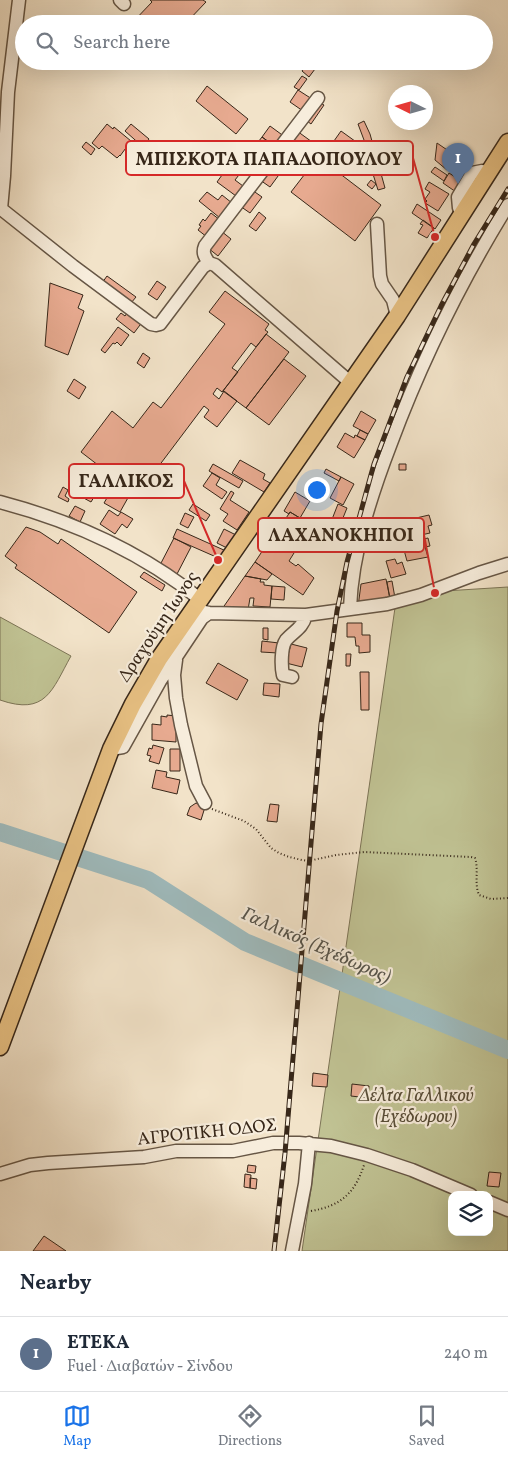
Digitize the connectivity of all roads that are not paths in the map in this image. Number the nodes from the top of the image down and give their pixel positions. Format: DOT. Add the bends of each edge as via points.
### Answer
graph roads {
  1 [pos="19,0"];
  2 [pos="17,15"];
  3 [pos="15,33"];
  4 [pos="318,98"];
  5 [pos="508,142"];
  6 [pos="508,205"];
  7 [pos="1,208"];
  8 [pos="377,224"];
  9 [pos="209,263"];
  10 [pos="397,316"];
  11 [pos="351,383"];
  12 [pos="0,502"];
  13 [pos="506,569"];
  14 [pos="202,607"];
  15 [pos="350,608"];
  16 [pos="306,615"];
  17 [pos="176,660"];
  18 [pos="292,677"];
  19 [pos="111,749"];
  20 [pos="205,802"];
  21 [pos="0,1047"];
  22 [pos="309,1143"];
  23 [pos="0,1174"];
  24 [pos="462,1191"];
  25 [pos="493,1204"];
  26 [pos="508,1210"];
  27 [pos="292,1251"];
  1 -- 2 [label="street"];
  3 -- 7 [label="street"];
  4 -- 9 [label="street" via="205,246 204,255"];
  5 -- 10 [label="main road, Δραγούμη Ίωνος" via="486,170"];
  6 -- 15 [label="street" via="454,300 399,422 368,511 352,581"];
  7 -- 9 [label="street" via="73,266 156,326"];
  8 -- 10 [label="street" via="380,276 393,300"];
  9 -- 11 [label="street"];
  10 -- 11 [label="main road, Δραγούμη Ίωνος"];
  11 -- 14 [label="main road, Δραγούμη Ίωνος"];
  12 -- 14 [label="street" via="88,532 162,572"];
  13 -- 15 [label="street" via="479,573 387,604"];
  14 -- 16 [label="street"];
  14 -- 17 [label="street" via="202,618"];
  14 -- 19 [label="main road, Δραγούμη Ίωνος" via="149,676"];
  15 -- 16 [label="street"];
  16 -- 18 [label="street" via="303,624 283,647 283,675"];
  17 -- 19 [label="street" via="123,747"];
  17 -- 20 [label="street" via="174,675 179,716 196,786"];
  19 -- 21 [label="main road, Δραγούμη Ίωνος"];
  22 -- 23 [label="street, ΑΓΡΟΤΙΚΗ ΟΔΟΣ" via="273,1142 233,1151 176,1151 144,1157 48,1163"];
  22 -- 24 [label="street, ΑΓΡΟΤΙΚΗ ΟΔΟΣ" via="367,1155"];
  22 -- 27 [label="street"];
  25 -- 26 [label="street"];
}
